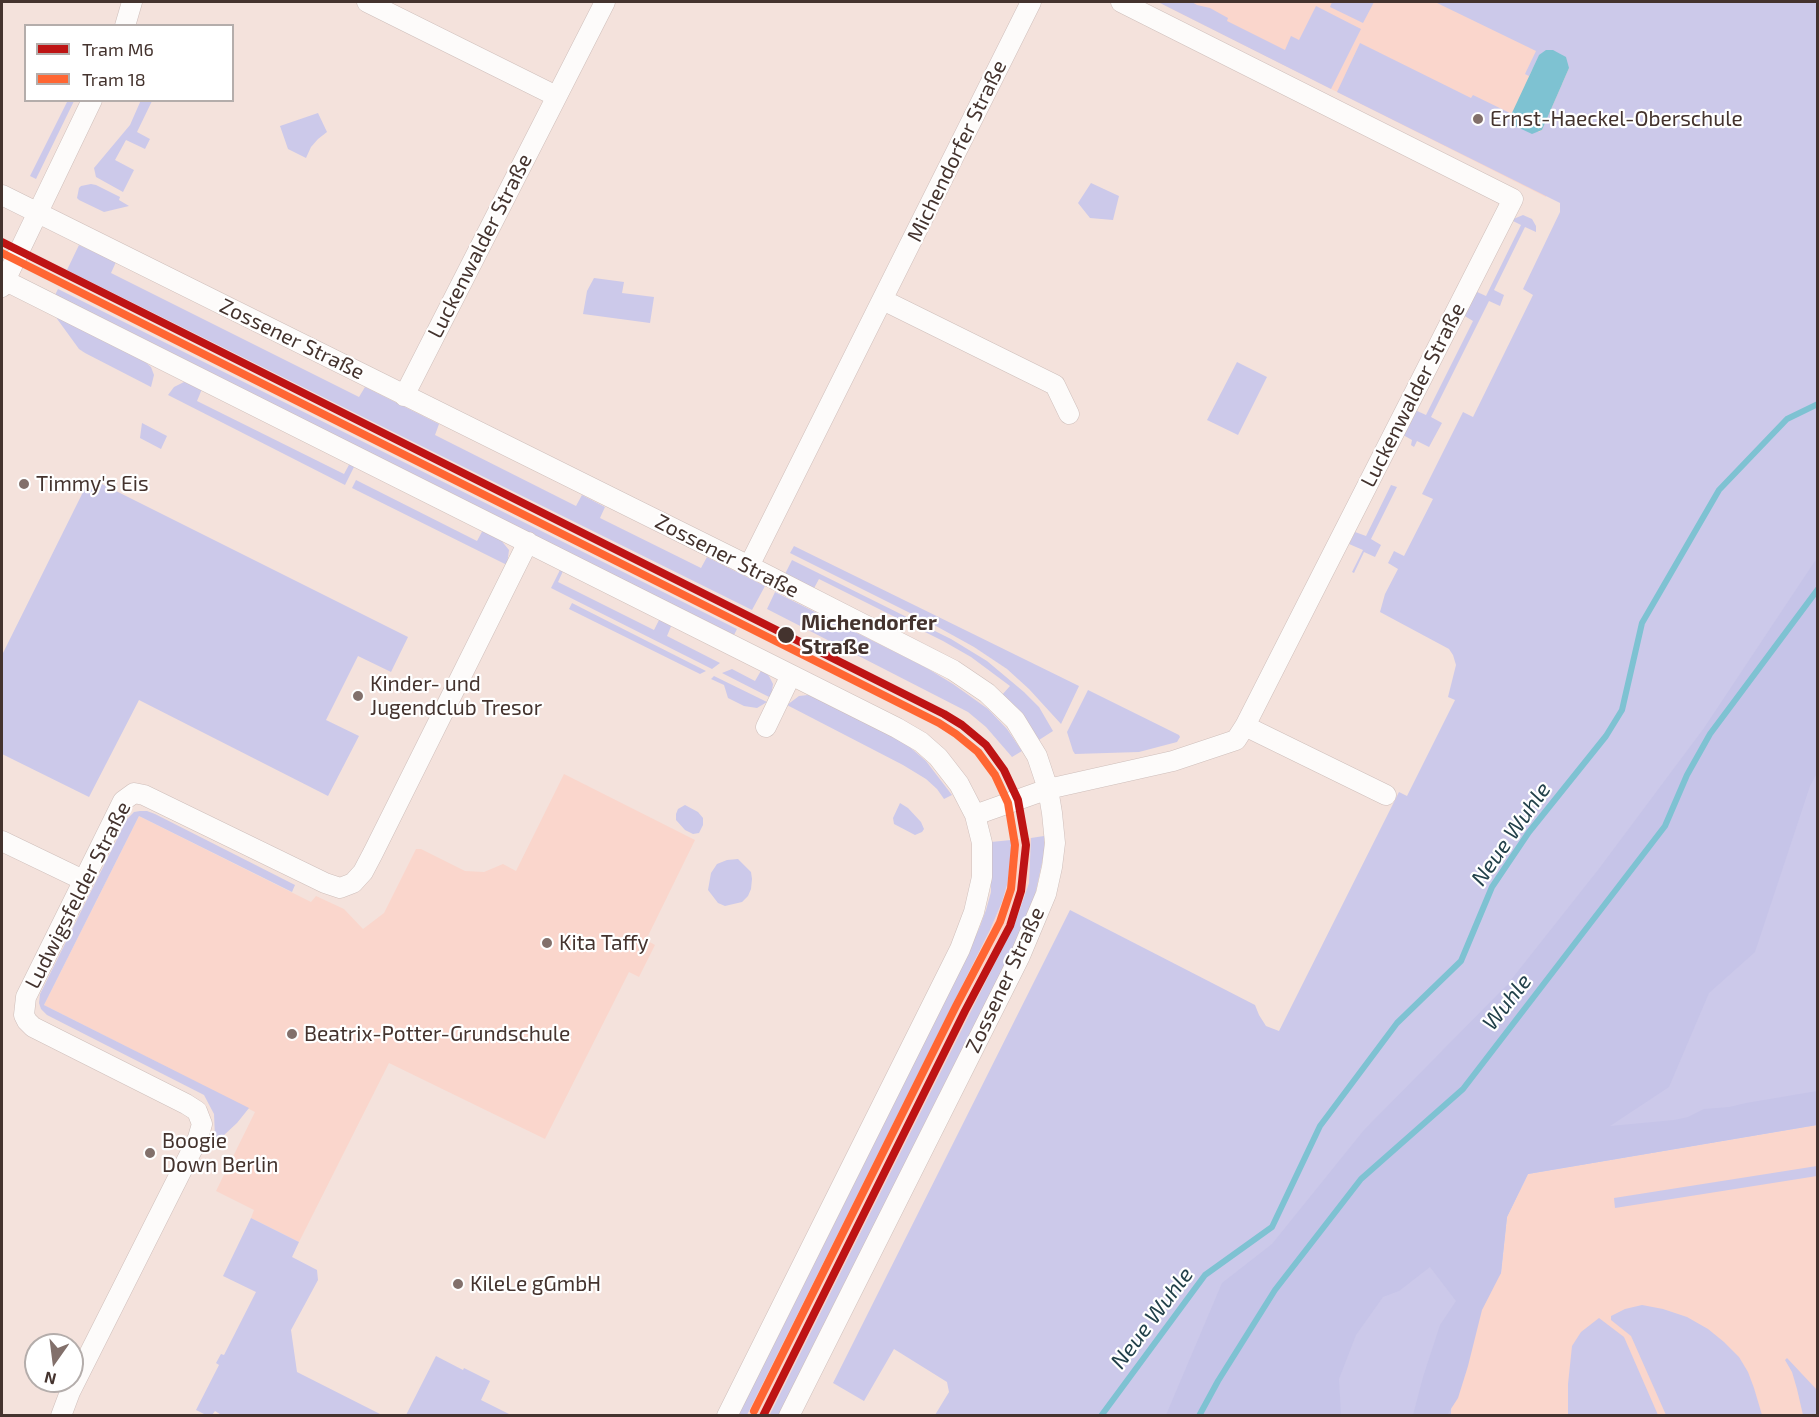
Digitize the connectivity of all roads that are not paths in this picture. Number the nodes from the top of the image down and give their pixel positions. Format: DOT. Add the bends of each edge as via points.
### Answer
graph roads {
  1 [pos="132,2"];
  2 [pos="367,2"];
  3 [pos="605,2"];
  4 [pos="1031,2"];
  5 [pos="1120,2"];
  6 [pos="389,6"];
  7 [pos="125,24"];
  8 [pos="556,96"];
  9 [pos="91,102"];
  10 [pos="2,195"];
  11 [pos="38,214"];
  12 [pos="2,282"];
  13 [pos="883,300"];
  14 [pos="404,396"];
  15 [pos="1069,414"];
  16 [pos="528,542"];
  17 [pos="749,566"];
  18 [pos="791,675"];
  19 [pos="1245,726"];
  20 [pos="766,727"];
  21 [pos="1048,789"];
  22 [pos="1386,795"];
  23 [pos="975,815"];
  24 [pos="2,841"];
  25 [pos="83,880"];
  26 [pos="61,1416"];
  27 [pos="727,1416"];
  28 [pos="789,1416"];
  1 -- 7 [label="street"];
  2 -- 6 [label="street"];
  3 -- 8 [label="street, Luckenwalder Straße"];
  4 -- 13 [label="street, Michendorfer Straße"];
  5 -- 19 [label="street, Luckenwalder Straße" via="1514,200"];
  6 -- 8 [label="street"];
  8 -- 14 [label="street, Luckenwalder Straße"];
  9 -- 11 [label="street"];
  10 -- 11 [label="street, Zossener Straße"];
  11 -- 12 [label="street"];
  11 -- 14 [label="street, Zossener Straße"];
  12 -- 16 [label="street"];
  13 -- 15 [label="street" via="1055,385"];
  13 -- 17 [label="street, Michendorfer Straße"];
  14 -- 17 [label="street, Zossener Straße"];
  16 -- 18 [label="street"];
  16 -- 25 [label="street, Ludwigsfelder Straße" via="373,853 353,883 340,888 325,884 134,793 123,801"];
  17 -- 21 [label="street, Zossener Straße" via="953,670 987,693 1015,720 1037,756"];
  18 -- 20 [label="street"];
  18 -- 23 [label="street" via="921,742 959,784"];
  19 -- 21 [label="street, Luckenwalder Straße" via="1236,740 1173,762"];
  19 -- 22 [label="street"];
  21 -- 23 [label="street, Luckenwalder Straße"];
  21 -- 28 [label="street, Zossener Straße" via="1055,843 1046,894 1020,956"];
  23 -- 27 [label="street" via="982,843 982,877 960,950"];
  24 -- 25 [label="street"];
  25 -- 26 [label="street, Ludwigsfelder Straße" via="26,997 27,1021 186,1104 197,1111 201,1124 198,1138"];
}
